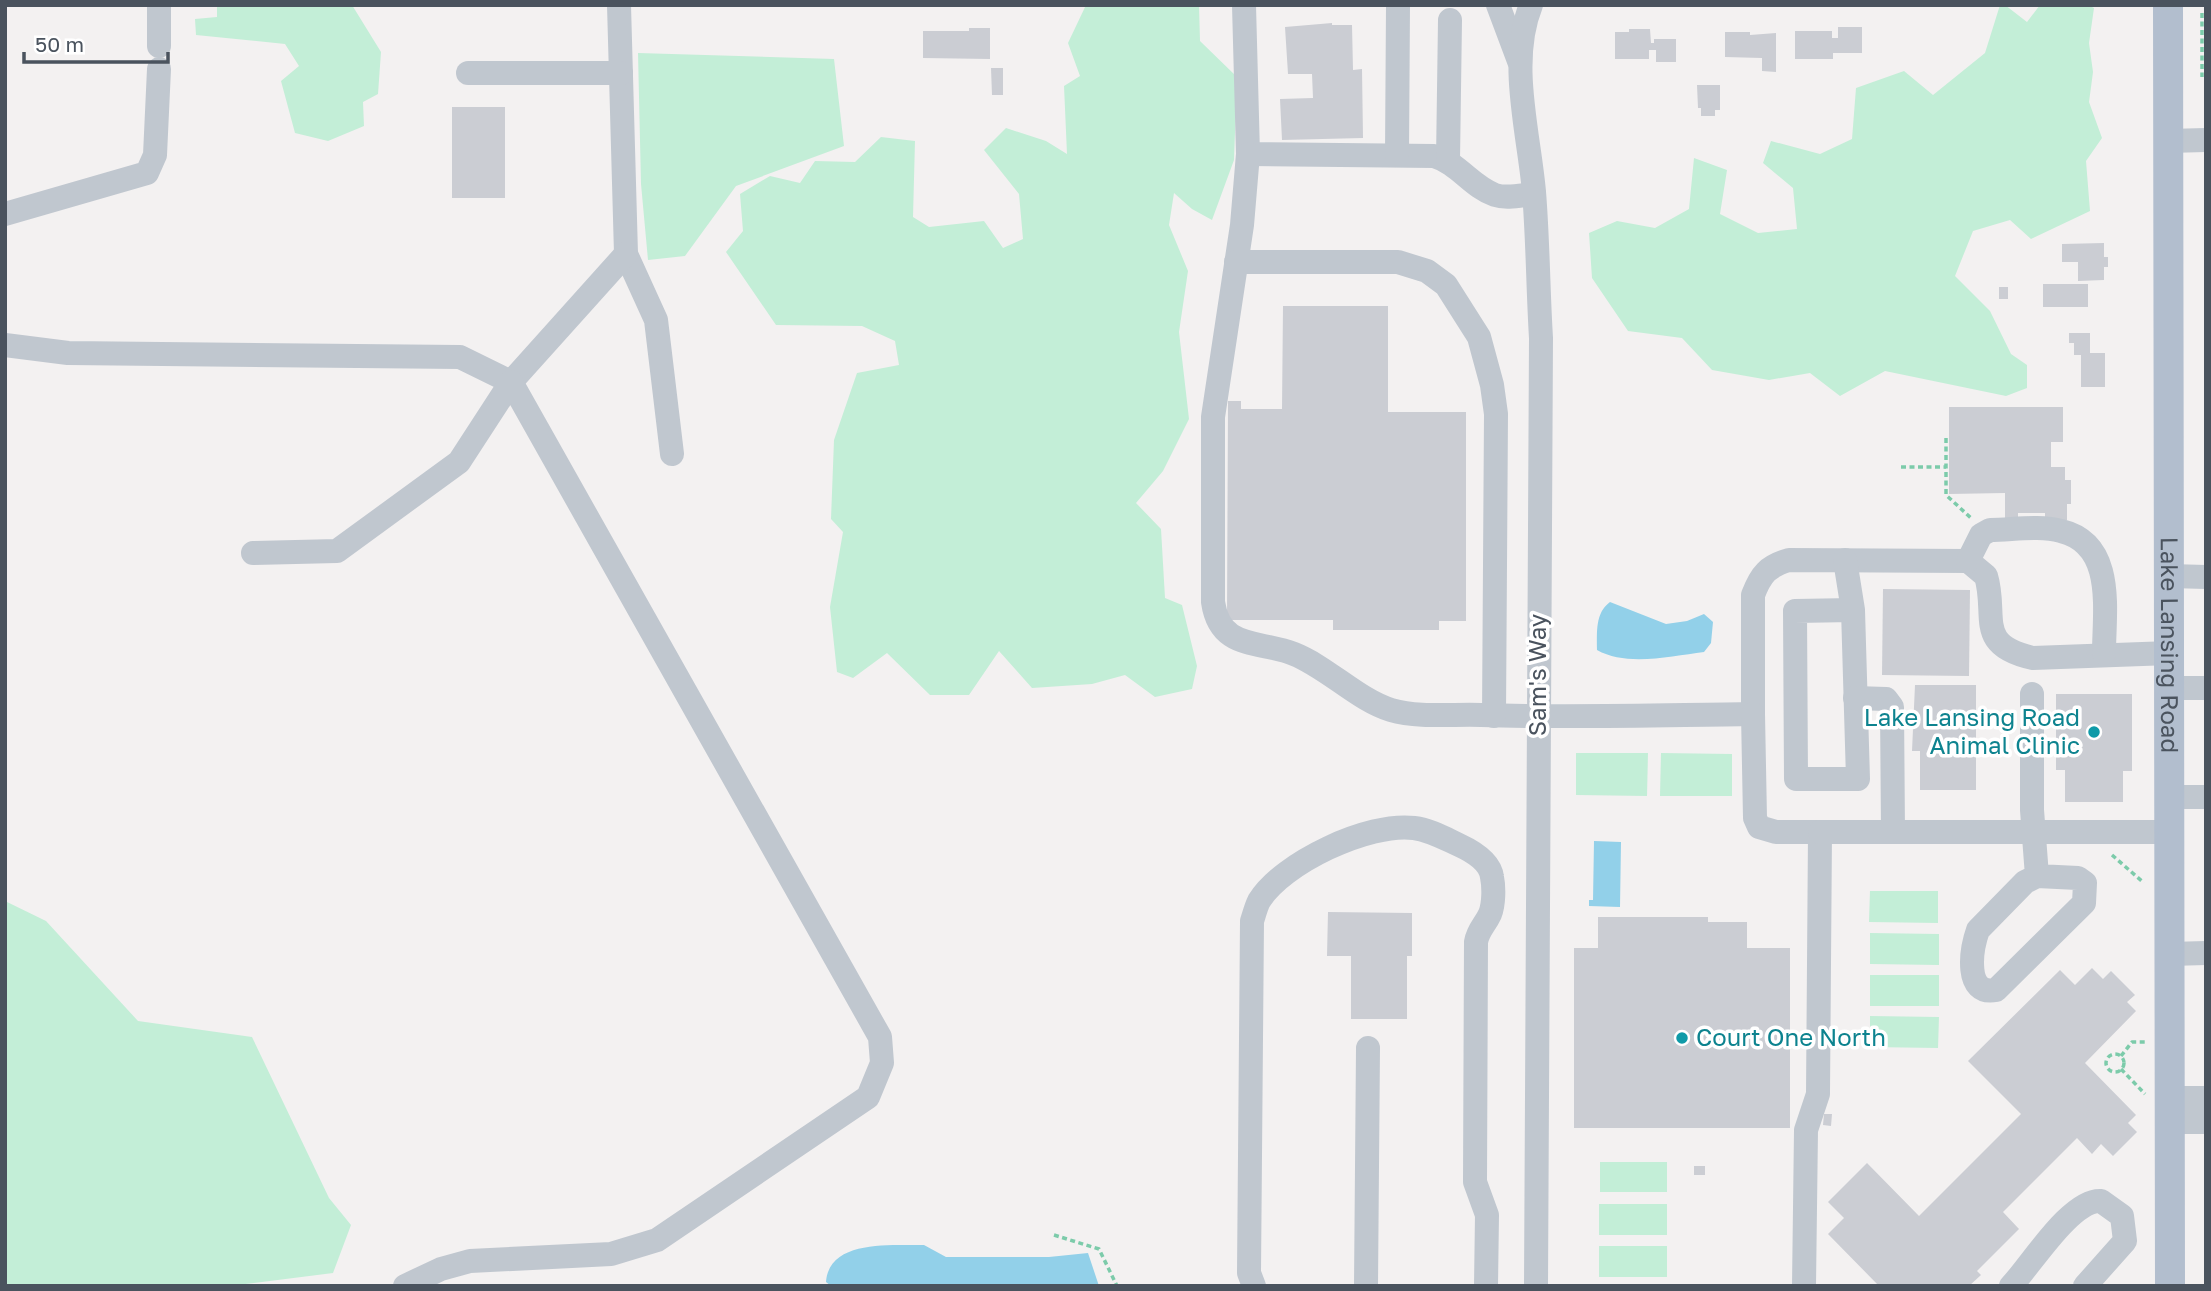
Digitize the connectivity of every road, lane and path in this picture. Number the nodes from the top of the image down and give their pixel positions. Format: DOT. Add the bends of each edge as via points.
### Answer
graph roads {
  1 [pos="159,5"];
  2 [pos="619,5"];
  3 [pos="1244,5"];
  4 [pos="1498,5"];
  5 [pos="1531,5"];
  6 [pos="2168,5"];
  7 [pos="1398,6"];
  8 [pos="2202,13"];
  9 [pos="1450,20"];
  10 [pos="1521,65"];
  11 [pos="468,73"];
  12 [pos="621,73"];
  13 [pos="2202,77"];
  14 [pos="2206,140"];
  15 [pos="2168,141"];
  16 [pos="1397,154"];
  17 [pos="1248,155"];
  18 [pos="1448,160"];
  19 [pos="1534,194"];
  20 [pos="5,214"];
  21 [pos="626,254"];
  22 [pos="1236,262"];
  23 [pos="5,345"];
  24 [pos="511,382"];
  25 [pos="1946,439"];
  26 [pos="672,454"];
  27 [pos="1901,467"];
  28 [pos="1946,467"];
  29 [pos="1975,522"];
  30 [pos="253,553"];
  31 [pos="1845,561"];
  32 [pos="1968,561"];
  33 [pos="2170,576"];
  34 [pos="2206,577"];
  35 [pos="1853,610"];
  36 [pos="2104,653"];
  37 [pos="2170,653"];
  38 [pos="2171,688"];
  39 [pos="2206,688"];
  40 [pos="2032,694"];
  41 [pos="1856,698"];
  42 [pos="1753,713"];
  43 [pos="1494,716"];
  44 [pos="1538,716"];
  45 [pos="1858,779"];
  46 [pos="1893,780"];
  47 [pos="2170,797"];
  48 [pos="2206,797"];
  49 [pos="1820,832"];
  50 [pos="1893,832"];
  51 [pos="2035,832"];
  52 [pos="2170,832"];
  53 [pos="2101,855"];
  54 [pos="2037,876"];
  55 [pos="2144,883"];
  56 [pos="2206,953"];
  57 [pos="2170,954"];
  58 [pos="2144,1042"];
  59 [pos="1368,1048"];
  60 [pos="2121,1056"];
  61 [pos="2121,1069"];
  62 [pos="2206,1098"];
  63 [pos="2162,1105"];
  64 [pos="2206,1122"];
  65 [pos="1054,1235"];
  66 [pos="405,1286"];
  67 [pos="1117,1286"];
  68 [pos="1254,1286"];
  69 [pos="1366,1286"];
  70 [pos="1486,1286"];
  71 [pos="1536,1286"];
  72 [pos="1804,1286"];
  73 [pos="2011,1286"];
  74 [pos="2085,1286"];
  75 [pos="2170,1286"];
  1 -- 20 [label="street" via="155,155 146,173"];
  2 -- 12 [label="street"];
  3 -- 17 [label="street"];
  4 -- 10 [label="street, Sam's Way"];
  5 -- 10 [label="street, Sam's Way" via="1525,19"];
  6 -- 15 [label="main road, Lake Lansing Road"];
  7 -- 16 [label="street"];
  8 -- 13 [label="path"];
  9 -- 18 [label="street"];
  10 -- 19 [label="street, Sam's Way"];
  11 -- 12 [label="street"];
  12 -- 21 [label="street"];
  14 -- 15 [label="street"];
  15 -- 33 [label="main road, Lake Lansing Road"];
  16 -- 17 [label="street"];
  16 -- 18 [label="street"];
  17 -- 22 [label="street"];
  18 -- 19 [label="street" via="1491,194"];
  19 -- 44 [label="street, Sam's Way" via="1541,338"];
  21 -- 24 [label="street"];
  21 -- 26 [label="street" via="656,320"];
  22 -- 43 [label="street" via="1398,262 1416,266 1446,285 1479,337 1496,414"];
  22 -- 43 [label="street" via="1213,417 1215,620 1235,639 1301,657 1388,709"];
  23 -- 24 [label="street" via="68,353 460,357"];
  24 -- 30 [label="street" via="459,462 337,551"];
  24 -- 66 [label="street" via="880,1037 882,1063 868,1097 657,1240 611,1254 470,1261"];
  25 -- 28 [label="path"];
  27 -- 28 [label="path"];
  28 -- 29 [label="path" via="1946,495"];
  31 -- 32 [label="street"];
  31 -- 35 [label="street"];
  31 -- 42 [label="street" via="1789,561 1772,565 1760,577 1753,595"];
  32 -- 36 [label="street" via="1986,576 1989,621 2004,647 2034,658"];
  32 -- 36 [label="street" via="1982,535 1990,530 2060,530 2074,536 2095,552 2103,573"];
  33 -- 34 [label="street"];
  33 -- 37 [label="main road, Lake Lansing Road"];
  35 -- 41 [label="street"];
  35 -- 45 [label="street" via="1794,611 1796,779"];
  36 -- 37 [label="street"];
  37 -- 38 [label="main road, Lake Lansing Road"];
  38 -- 39 [label="street"];
  38 -- 47 [label="main road, Lake Lansing Road"];
  40 -- 51 [label="street"];
  41 -- 45 [label="street"];
  41 -- 46 [label="street" via="1886,699 1892,707"];
  42 -- 44 [label="street"];
  42 -- 49 [label="street" via="1755,818 1759,827 1776,832"];
  43 -- 44 [label="street"];
  44 -- 71 [label="street, Sam's Way"];
  45 -- 46 [label="street"];
  46 -- 50 [label="street"];
  47 -- 48 [label="street"];
  47 -- 52 [label="main road, Lake Lansing Road"];
  49 -- 50 [label="street"];
  49 -- 72 [label="street" via="1818,1094 1806,1130"];
  50 -- 51 [label="street"];
  51 -- 52 [label="street"];
  51 -- 54 [label="street"];
  52 -- 57 [label="main road, Lake Lansing Road"];
  53 -- 55 [label="path" via="2114,855"];
  54 -- 54 [label="street" via="2025,882 1978,930 1973,981 1978,988 1996,989 2084,903 2085,883 2078,878"];
  56 -- 57 [label="street"];
  57 -- 63 [label="main road, Lake Lansing Road"];
  58 -- 60 [label="path" via="2132,1042"];
  59 -- 69 [label="street"];
  60 -- 61 [label="path"];
  60 -- 61 [label="path" via="2113,1054 2106,1062 2113,1071"];
  61 -- 63 [label="path"];
  62 -- 63 [label="street"];
  63 -- 64 [label="street"];
  63 -- 75 [label="main road, Lake Lansing Road"];
  65 -- 67 [label="path" via="1099,1249"];
  68 -- 70 [label="street" via="1249,1273 1252,921 1258,902 1272,885 1340,841 1392,828 1434,833 1471,850 1492,875 1492,906 1476,942 1475,1182 1487,1215"];
  73 -- 74 [label="street" via="2029,1260 2086,1203 2101,1201 2122,1216 2125,1241"];
}
